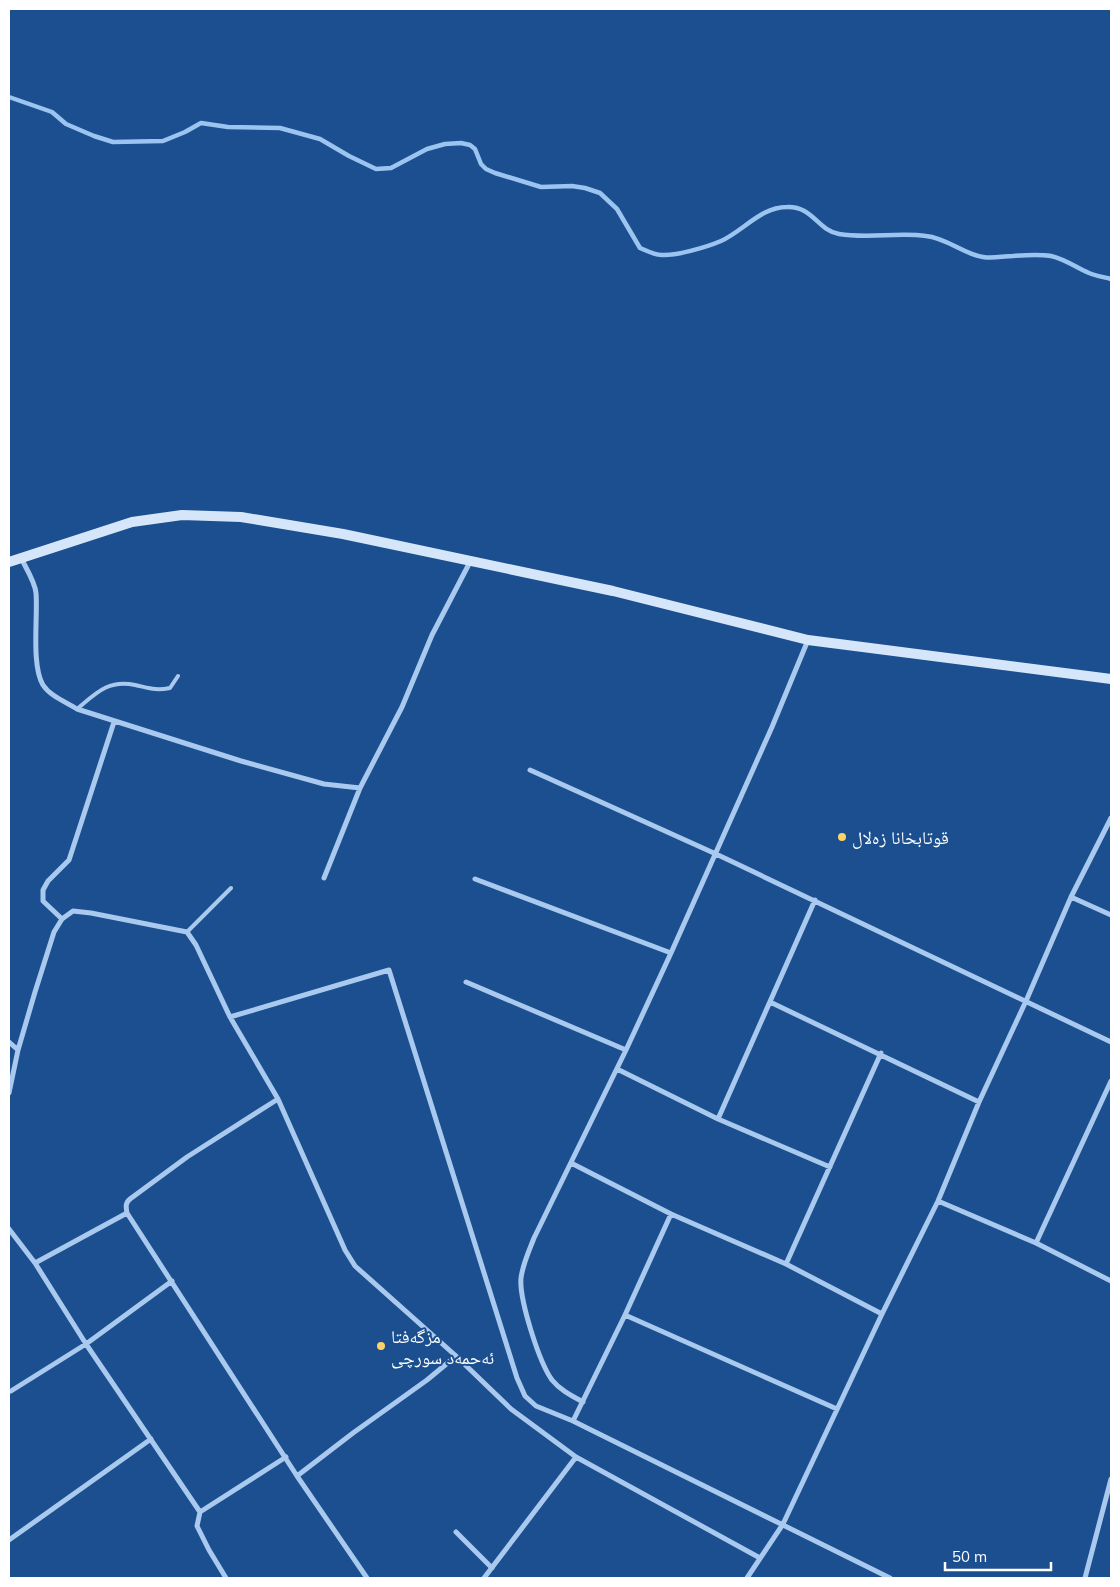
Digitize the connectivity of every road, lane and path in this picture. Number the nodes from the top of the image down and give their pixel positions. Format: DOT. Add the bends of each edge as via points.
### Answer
graph roads {
  1 [pos="21,558"];
  2 [pos="9,562"];
  3 [pos="470,562"];
  4 [pos="808,640"];
  5 [pos="178,676"];
  6 [pos="1111,679"];
  7 [pos="77,709"];
  8 [pos="114,722"];
  9 [pos="530,770"];
  10 [pos="360,788"];
  11 [pos="1111,818"];
  12 [pos="716,854"];
  13 [pos="324,878"];
  14 [pos="475,879"];
  15 [pos="231,888"];
  16 [pos="1071,897"];
  17 [pos="815,900"];
  18 [pos="1111,915"];
  19 [pos="62,920"];
  20 [pos="187,932"];
  21 [pos="671,953"];
  22 [pos="466,982"];
  23 [pos="1026,1001"];
  24 [pos="770,1002"];
  25 [pos="230,1017"];
  26 [pos="9,1042"];
  27 [pos="1111,1042"];
  28 [pos="18,1050"];
  29 [pos="626,1050"];
  30 [pos="881,1054"];
  31 [pos="617,1069"];
  32 [pos="1111,1081"];
  33 [pos="9,1093"];
  34 [pos="278,1099"];
  35 [pos="979,1102"];
  36 [pos="718,1119"];
  37 [pos="571,1163"];
  38 [pos="830,1167"];
  39 [pos="938,1200"];
  40 [pos="127,1213"];
  41 [pos="671,1214"];
  42 [pos="9,1228"];
  43 [pos="1036,1243"];
  44 [pos="35,1263"];
  45 [pos="786,1264"];
  46 [pos="172,1281"];
  47 [pos="1111,1282"];
  48 [pos="882,1314"];
  49 [pos="625,1315"];
  50 [pos="86,1344"];
  51 [pos="456,1356"];
  52 [pos="11,1391"];
  53 [pos="583,1402"];
  54 [pos="837,1409"];
  55 [pos="573,1421"];
  56 [pos="150,1439"];
  57 [pos="286,1457"];
  58 [pos="576,1457"];
  59 [pos="298,1476"];
  60 [pos="1111,1479"];
  61 [pos="200,1512"];
  62 [pos="783,1524"];
  63 [pos="456,1532"];
  64 [pos="9,1540"];
  65 [pos="760,1558"];
  66 [pos="492,1568"];
  67 [pos="226,1578"];
  68 [pos="367,1578"];
  69 [pos="484,1578"];
  70 [pos="747,1578"];
  71 [pos="890,1578"];
  72 [pos="1084,1578"];
  1 -- 2 [label="main road"];
  1 -- 3 [label="main road" via="132,522 182,515 241,517 343,534"];
  1 -- 7 [label="street" via="36,591 38,669 43,684 54,696"];
  3 -- 4 [label="main road" via="613,591"];
  3 -- 10 [label="street"];
  4 -- 6 [label="main road"];
  4 -- 12 [label="street"];
  5 -- 7 [label="lane" via="170,688 158,690 115,683"];
  7 -- 8 [label="street"];
  8 -- 10 [label="street" via="241,762 324,784"];
  8 -- 19 [label="street" via="69,860 43,890 43,901"];
  9 -- 12 [label="street"];
  10 -- 13 [label="street"];
  11 -- 16 [label="street"];
  12 -- 17 [label="street"];
  12 -- 21 [label="street"];
  14 -- 21 [label="street"];
  15 -- 20 [label="lane"];
  16 -- 18 [label="street"];
  16 -- 23 [label="street"];
  17 -- 23 [label="street"];
  17 -- 24 [label="street"];
  19 -- 20 [label="street" via="73,911"];
  19 -- 28 [label="street" via="54,932"];
  20 -- 25 [label="street"];
  21 -- 29 [label="street"];
  22 -- 29 [label="street"];
  23 -- 27 [label="street"];
  23 -- 35 [label="street"];
  24 -- 30 [label="street"];
  24 -- 36 [label="street"];
  25 -- 34 [label="street"];
  25 -- 55 [label="street" via="389,970 517,1378 525,1396 536,1406"];
  26 -- 28 [label="street"];
  28 -- 33 [label="street"];
  29 -- 31 [label="street"];
  30 -- 35 [label="street"];
  30 -- 38 [label="street"];
  31 -- 36 [label="street"];
  31 -- 37 [label="street"];
  32 -- 43 [label="street"];
  34 -- 40 [label="street" via="187,1157 130,1199 126,1205"];
  34 -- 51 [label="street" via="355,1266"];
  35 -- 39 [label="street"];
  36 -- 38 [label="street"];
  37 -- 41 [label="street"];
  37 -- 53 [label="street" via="534,1238 521,1279 522,1298 546,1371 567,1394"];
  38 -- 45 [label="street"];
  39 -- 43 [label="street"];
  39 -- 48 [label="street"];
  40 -- 44 [label="street"];
  40 -- 46 [label="street"];
  41 -- 45 [label="street"];
  41 -- 49 [label="street"];
  42 -- 44 [label="street"];
  43 -- 47 [label="street"];
  44 -- 50 [label="street"];
  45 -- 48 [label="street"];
  46 -- 50 [label="street"];
  46 -- 57 [label="street"];
  48 -- 54 [label="street"];
  49 -- 53 [label="street"];
  49 -- 54 [label="street"];
  50 -- 52 [label="street"];
  50 -- 56 [label="street"];
  51 -- 58 [label="street" via="511,1410"];
  51 -- 59 [label="street"];
  53 -- 55 [label="street"];
  54 -- 62 [label="street"];
  55 -- 62 [label="street"];
  56 -- 61 [label="street"];
  56 -- 64 [label="street"];
  57 -- 59 [label="street"];
  57 -- 61 [label="street"];
  58 -- 65 [label="street"];
  58 -- 66 [label="street"];
  59 -- 68 [label="street"];
  60 -- 72 [label="street"];
  61 -- 67 [label="street" via="197,1526"];
  62 -- 65 [label="street"];
  62 -- 71 [label="street"];
  63 -- 66 [label="street"];
  65 -- 70 [label="street"];
  66 -- 69 [label="street"];
}
